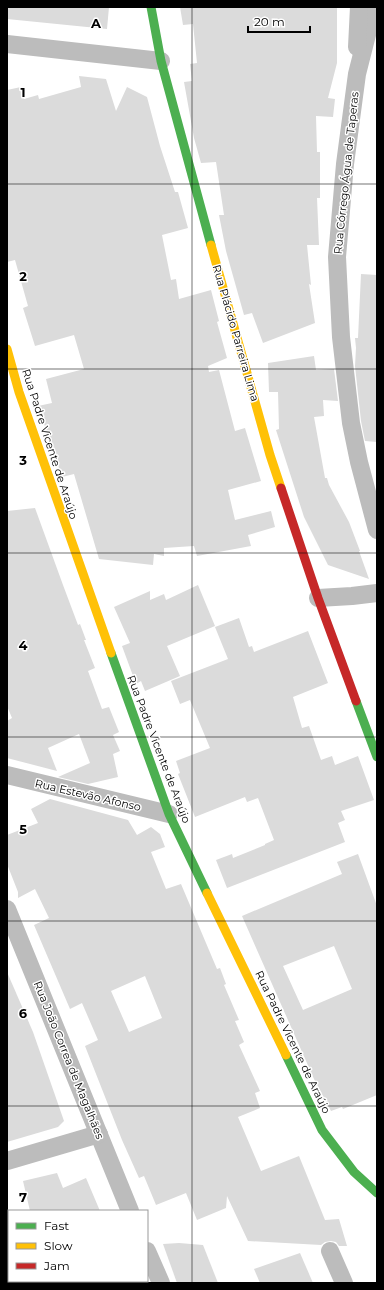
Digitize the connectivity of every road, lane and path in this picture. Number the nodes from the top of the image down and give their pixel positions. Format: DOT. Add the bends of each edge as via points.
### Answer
graph roads {
  1 [pos="151,7"];
  2 [pos="359,7"];
  3 [pos="374,7"];
  4 [pos="372,38"];
  5 [pos="7,44"];
  6 [pos="161,61"];
  7 [pos="357,74"];
  8 [pos="7,349"];
  9 [pos="377,530"];
  10 [pos="377,593"];
  11 [pos="318,598"];
  12 [pos="377,757"];
  13 [pos="7,775"];
  14 [pos="169,814"];
  15 [pos="7,909"];
  16 [pos="99,1134"];
  17 [pos="7,1161"];
  18 [pos="377,1193"];
  19 [pos="130,1210"];
  20 [pos="330,1251"];
  21 [pos="148,1254"];
  22 [pos="161,1283"];
  23 [pos="344,1283"];
  1 -- 6 [label="street, Rua Plácido Parreira Lima"];
  2 -- 7 [label="street"];
  3 -- 4 [label="street, Rua Córrego Água de Taperas"];
  4 -- 7 [label="street, Rua Córrego Água de Taperas"];
  5 -- 6 [label="street"];
  6 -- 11 [label="street, Rua Plácido Parreira Lima" via="270,455"];
  7 -- 9 [label="street, Rua Córrego Água de Taperas" via="345,164 338,257 341,336 351,423"];
  8 -- 14 [label="street, Rua Padre Vicente de Araújo" via="19,392 78,563"];
  10 -- 11 [label="street"];
  11 -- 12 [label="street, Rua Plácido Parreira Lima"];
  13 -- 14 [label="street, Rua Estevão Afonso"];
  14 -- 18 [label="street, Rua Padre Vicente de Araújo" via="322,1130 365,1184"];
  15 -- 16 [label="street, Rua João Correa de Magalhães"];
  16 -- 17 [label="street"];
  16 -- 19 [label="street, Rua João Correa de Magalhães"];
  20 -- 23 [label="street"];
  21 -- 22 [label="street"];
}
